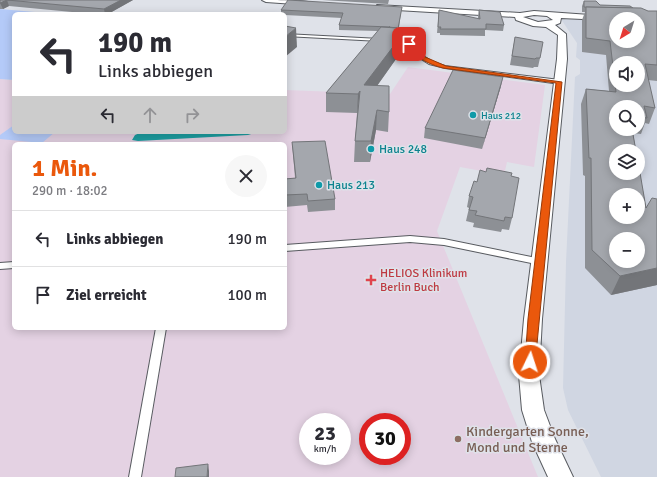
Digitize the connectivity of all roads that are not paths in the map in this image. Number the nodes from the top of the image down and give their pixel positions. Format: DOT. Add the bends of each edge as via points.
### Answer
graph roads {
  1 [pos="266,0"];
  2 [pos="320,3"];
  3 [pos="527,5"];
  4 [pos="373,6"];
  5 [pos="534,12"];
  6 [pos="520,15"];
  7 [pos="609,18"];
  8 [pos="550,20"];
  9 [pos="287,35"];
  10 [pos="560,82"];
  11 [pos="287,248"];
  12 [pos="541,262"];
  13 [pos="12,265"];
  14 [pos="0,266"];
  15 [pos="161,330"];
  16 [pos="135,477"];
  17 [pos="561,477"];
  1 -- 2 [label="street"];
  3 -- 5 [label="street"];
  4 -- 6 [label="street"];
  5 -- 6 [label="street"];
  5 -- 8 [label="street"];
  6 -- 8 [label="street" via="519,18 527,22"];
  7 -- 8 [label="street"];
  8 -- 10 [label="street" via="563,38"];
  9 -- 10 [label="lane" via="399,42 409,44 431,63 445,67"];
  10 -- 12 [label="street"];
  11 -- 12 [label="lane" via="410,239 444,242"];
  12 -- 17 [label="street" via="529,375 533,410 544,442"];
  13 -- 14 [label="lane"];
  15 -- 16 [label="lane"];
}
